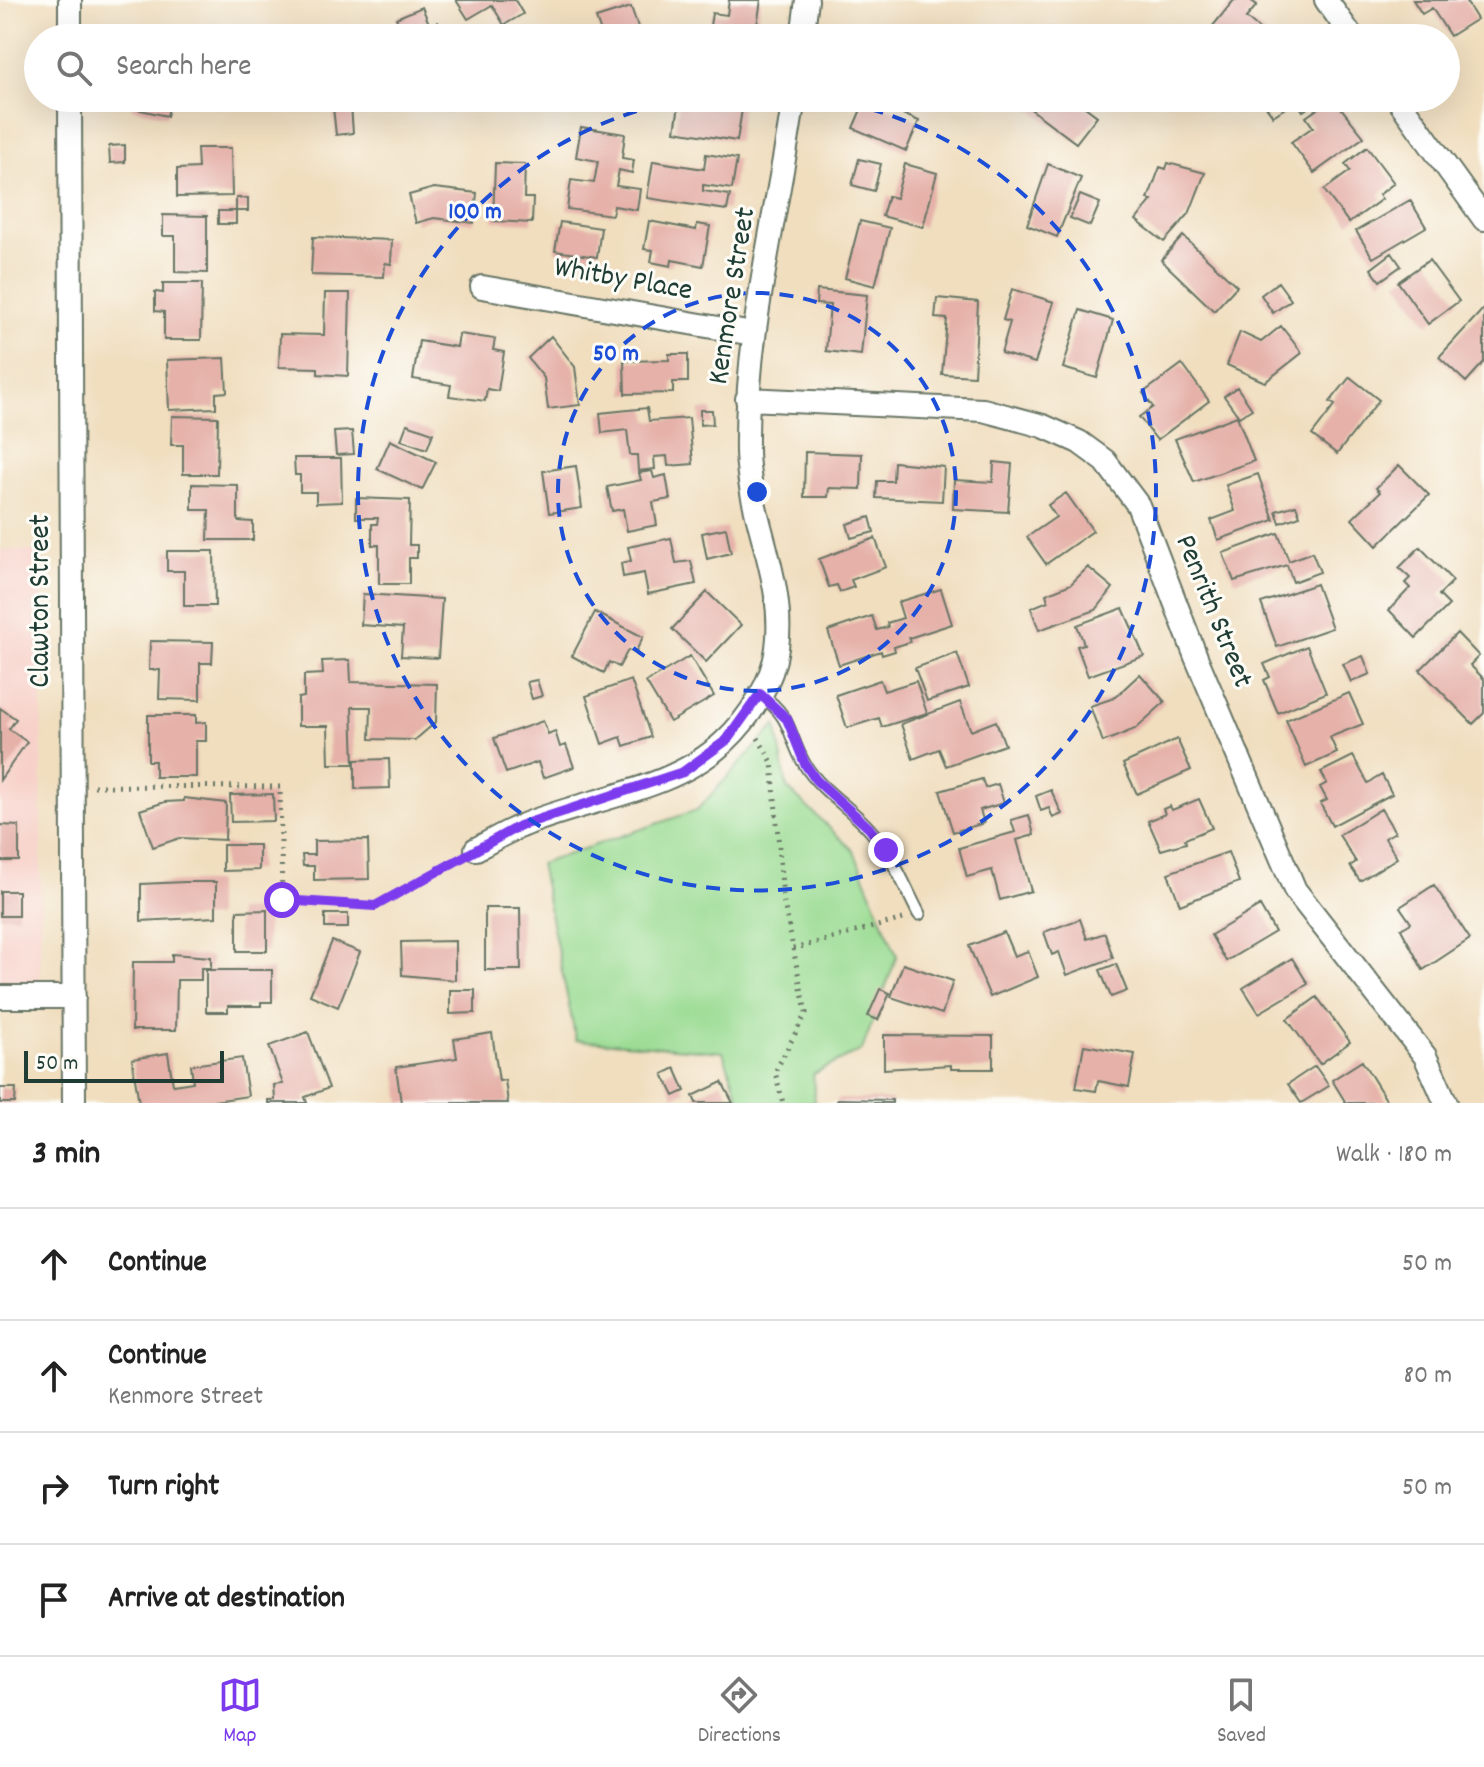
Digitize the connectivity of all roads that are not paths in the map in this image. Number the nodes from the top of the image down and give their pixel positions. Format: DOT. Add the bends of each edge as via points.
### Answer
graph roads {
  1 [pos="70,0"];
  2 [pos="807,0"];
  3 [pos="1326,0"];
  4 [pos="70,24"];
  5 [pos="804,24"];
  6 [pos="1343,24"];
  7 [pos="70,112"];
  8 [pos="792,112"];
  9 [pos="1407,112"];
  10 [pos="1484,219"];
  11 [pos="482,287"];
  12 [pos="753,334"];
  13 [pos="747,399"];
  14 [pos="760,694"];
  15 [pos="476,849"];
  16 [pos="919,914"];
  17 [pos="0,997"];
  18 [pos="74,997"];
  19 [pos="74,1103"];
  20 [pos="1446,1103"];
  1 -- 4 [label="street"];
  2 -- 5 [label="street"];
  3 -- 6 [label="street"];
  7 -- 18 [label="street, Clawton Street"];
  8 -- 12 [label="street, Kenmore Street"];
  9 -- 10 [label="street"];
  11 -- 12 [label="street, Whitby Place"];
  12 -- 13 [label="street, Kenmore Street"];
  13 -- 14 [label="street, Kenmore Street" via="747,456 777,601 777,650"];
  13 -- 20 [label="street, Penrith Street" via="983,410 1043,426 1105,461 1138,505 1295,890 1425,1056"];
  14 -- 15 [label="street, Kenmore Street" via="727,740 683,772 519,826"];
  14 -- 16 [label="lane" via="787,719 816,780 886,850"];
  17 -- 18 [label="street"];
  18 -- 19 [label="street, Clawton Street"];
}
